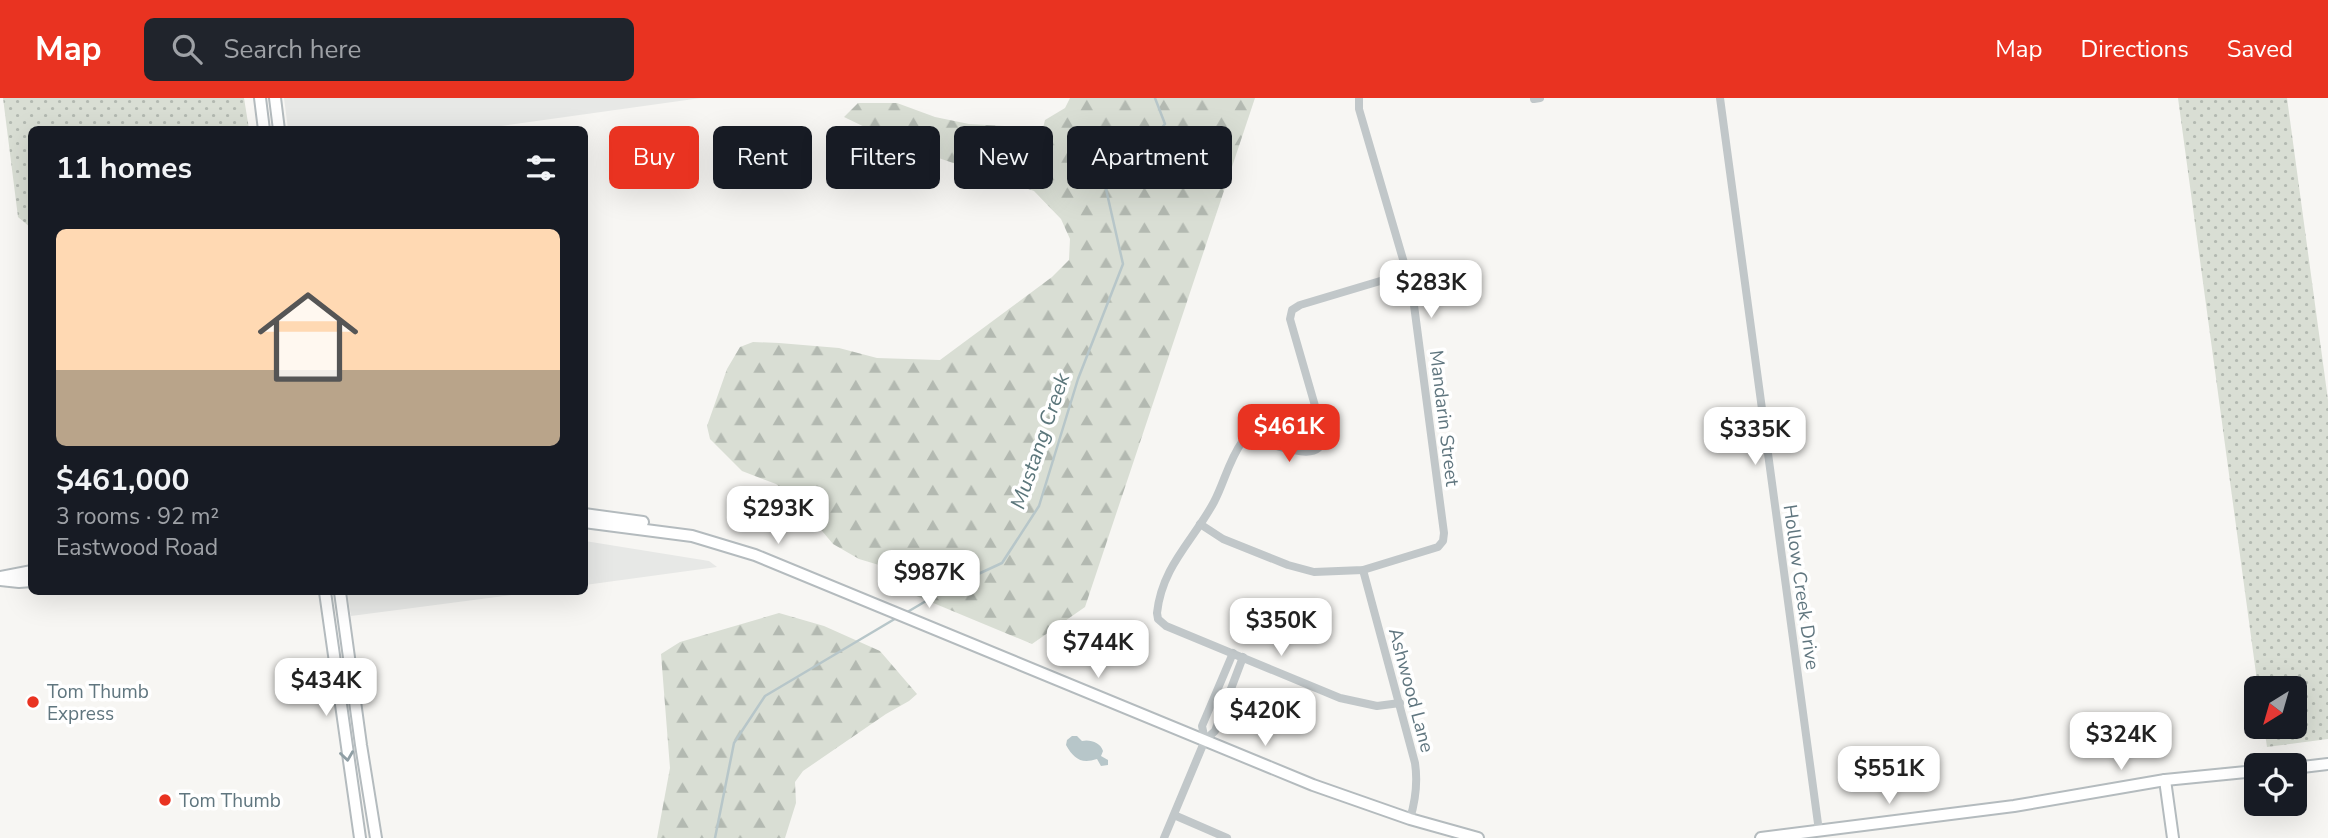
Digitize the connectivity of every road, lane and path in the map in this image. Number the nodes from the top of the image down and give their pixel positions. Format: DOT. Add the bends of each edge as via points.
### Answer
graph roads {
  1 [pos="260,98"];
  2 [pos="275,98"];
  3 [pos="1359,98"];
  4 [pos="1540,98"];
  5 [pos="1720,98"];
  6 [pos="1534,99"];
  7 [pos="264,126"];
  8 [pos="278,126"];
  9 [pos="1407,273"];
  10 [pos="588,515"];
  11 [pos="588,523"];
  12 [pos="1200,524"];
  13 [pos="692,536"];
  14 [pos="1363,570"];
  15 [pos="28,572"];
  16 [pos="0,579"];
  17 [pos="28,581"];
  18 [pos="325,595"];
  19 [pos="340,595"];
  20 [pos="1233,653"];
  21 [pos="1243,657"];
  22 [pos="1400,703"];
  23 [pos="1205,740"];
  24 [pos="2328,764"];
  25 [pos="2307,766"];
  26 [pos="2244,772"];
  27 [pos="2165,780"];
  28 [pos="1174,815"];
  29 [pos="1409,819"];
  30 [pos="1819,831"];
  31 [pos="1793,836"];
  32 [pos="360,838"];
  33 [pos="376,838"];
  34 [pos="1164,838"];
  35 [pos="1227,838"];
  36 [pos="1478,838"];
  37 [pos="1761,838"];
  38 [pos="2173,838"];
  1 -- 7 [label="main road"];
  2 -- 8 [label="main road"];
  3 -- 9 [label="street, Mandarin Street"];
  4 -- 6 [label="street"];
  5 -- 30 [label="street, Hollow Creek Drive"];
  9 -- 12 [label="street" via="1292,310 1290,319 1324,437 1321,446 1313,451 1291,450 1246,439"];
  9 -- 14 [label="street, Mandarin Street" via="1443,541 1438,547"];
  10 -- 13 [label="main road" via="685,530"];
  11 -- 13 [label="main road"];
  12 -- 14 [label="street" via="1223,539 1301,569 1331,573"];
  12 -- 20 [label="street" via="1172,564 1158,619"];
  13 -- 23 [label="main road" via="755,555"];
  14 -- 22 [label="street, Ashwood Lane"];
  15 -- 16 [label="main road"];
  16 -- 17 [label="main road"];
  18 -- 32 [label="main road, one-way"];
  19 -- 33 [label="main road"];
  20 -- 21 [label="street"];
  20 -- 23 [label="street" via="1202,726"];
  21 -- 22 [label="street" via="1353,702"];
  21 -- 23 [label="street" via="1215,731"];
  22 -- 29 [label="street, Ashwood Lane" via="1417,780"];
  23 -- 28 [label="street"];
  23 -- 29 [label="main road"];
  24 -- 25 [label="main road"];
  26 -- 27 [label="main road"];
  27 -- 30 [label="main road"];
  27 -- 38 [label="main road"];
  28 -- 34 [label="street"];
  28 -- 35 [label="street"];
  29 -- 36 [label="main road"];
  30 -- 31 [label="main road"];
  31 -- 37 [label="main road"];
}
